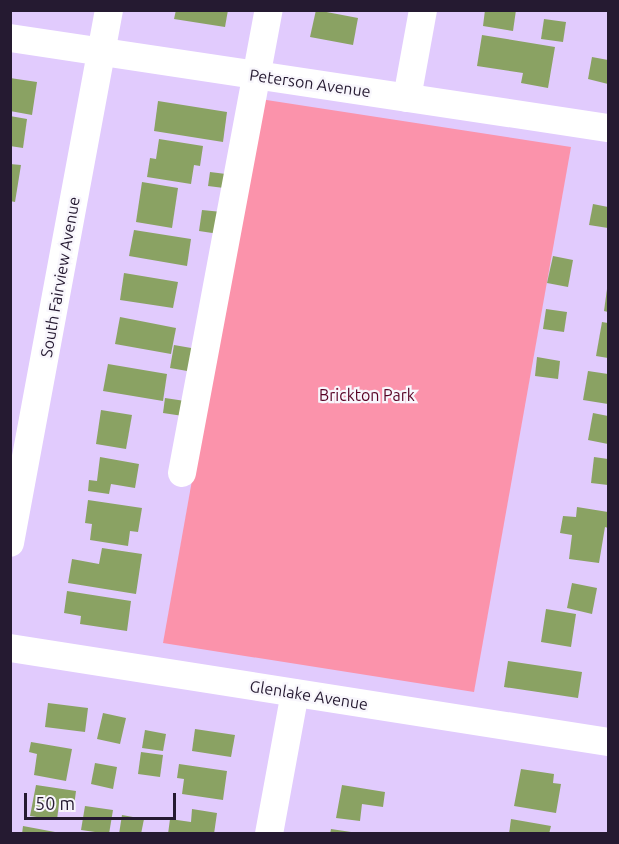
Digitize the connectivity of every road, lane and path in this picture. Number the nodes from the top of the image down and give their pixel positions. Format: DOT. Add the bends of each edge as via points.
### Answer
graph roads {
  1 [pos="109,10"];
  2 [pos="269,10"];
  3 [pos="423,10"];
  4 [pos="10,38"];
  5 [pos="101,52"];
  6 [pos="257,75"];
  7 [pos="407,98"];
  8 [pos="609,128"];
  9 [pos="182,473"];
  10 [pos="10,543"];
  11 [pos="10,648"];
  12 [pos="295,693"];
  13 [pos="609,742"];
  14 [pos="268,834"];
  1 -- 5 [label="street, South Fairview Avenue"];
  2 -- 6 [label="street"];
  3 -- 7 [label="street"];
  4 -- 5 [label="street, Peterson Avenue"];
  5 -- 6 [label="street, Peterson Avenue"];
  5 -- 10 [label="street, South Fairview Avenue"];
  6 -- 7 [label="street, Peterson Avenue"];
  6 -- 9 [label="street"];
  7 -- 8 [label="street, Peterson Avenue"];
  11 -- 12 [label="street, Glenlake Avenue"];
  12 -- 13 [label="street, Glenlake Avenue"];
  12 -- 14 [label="street"];
}
